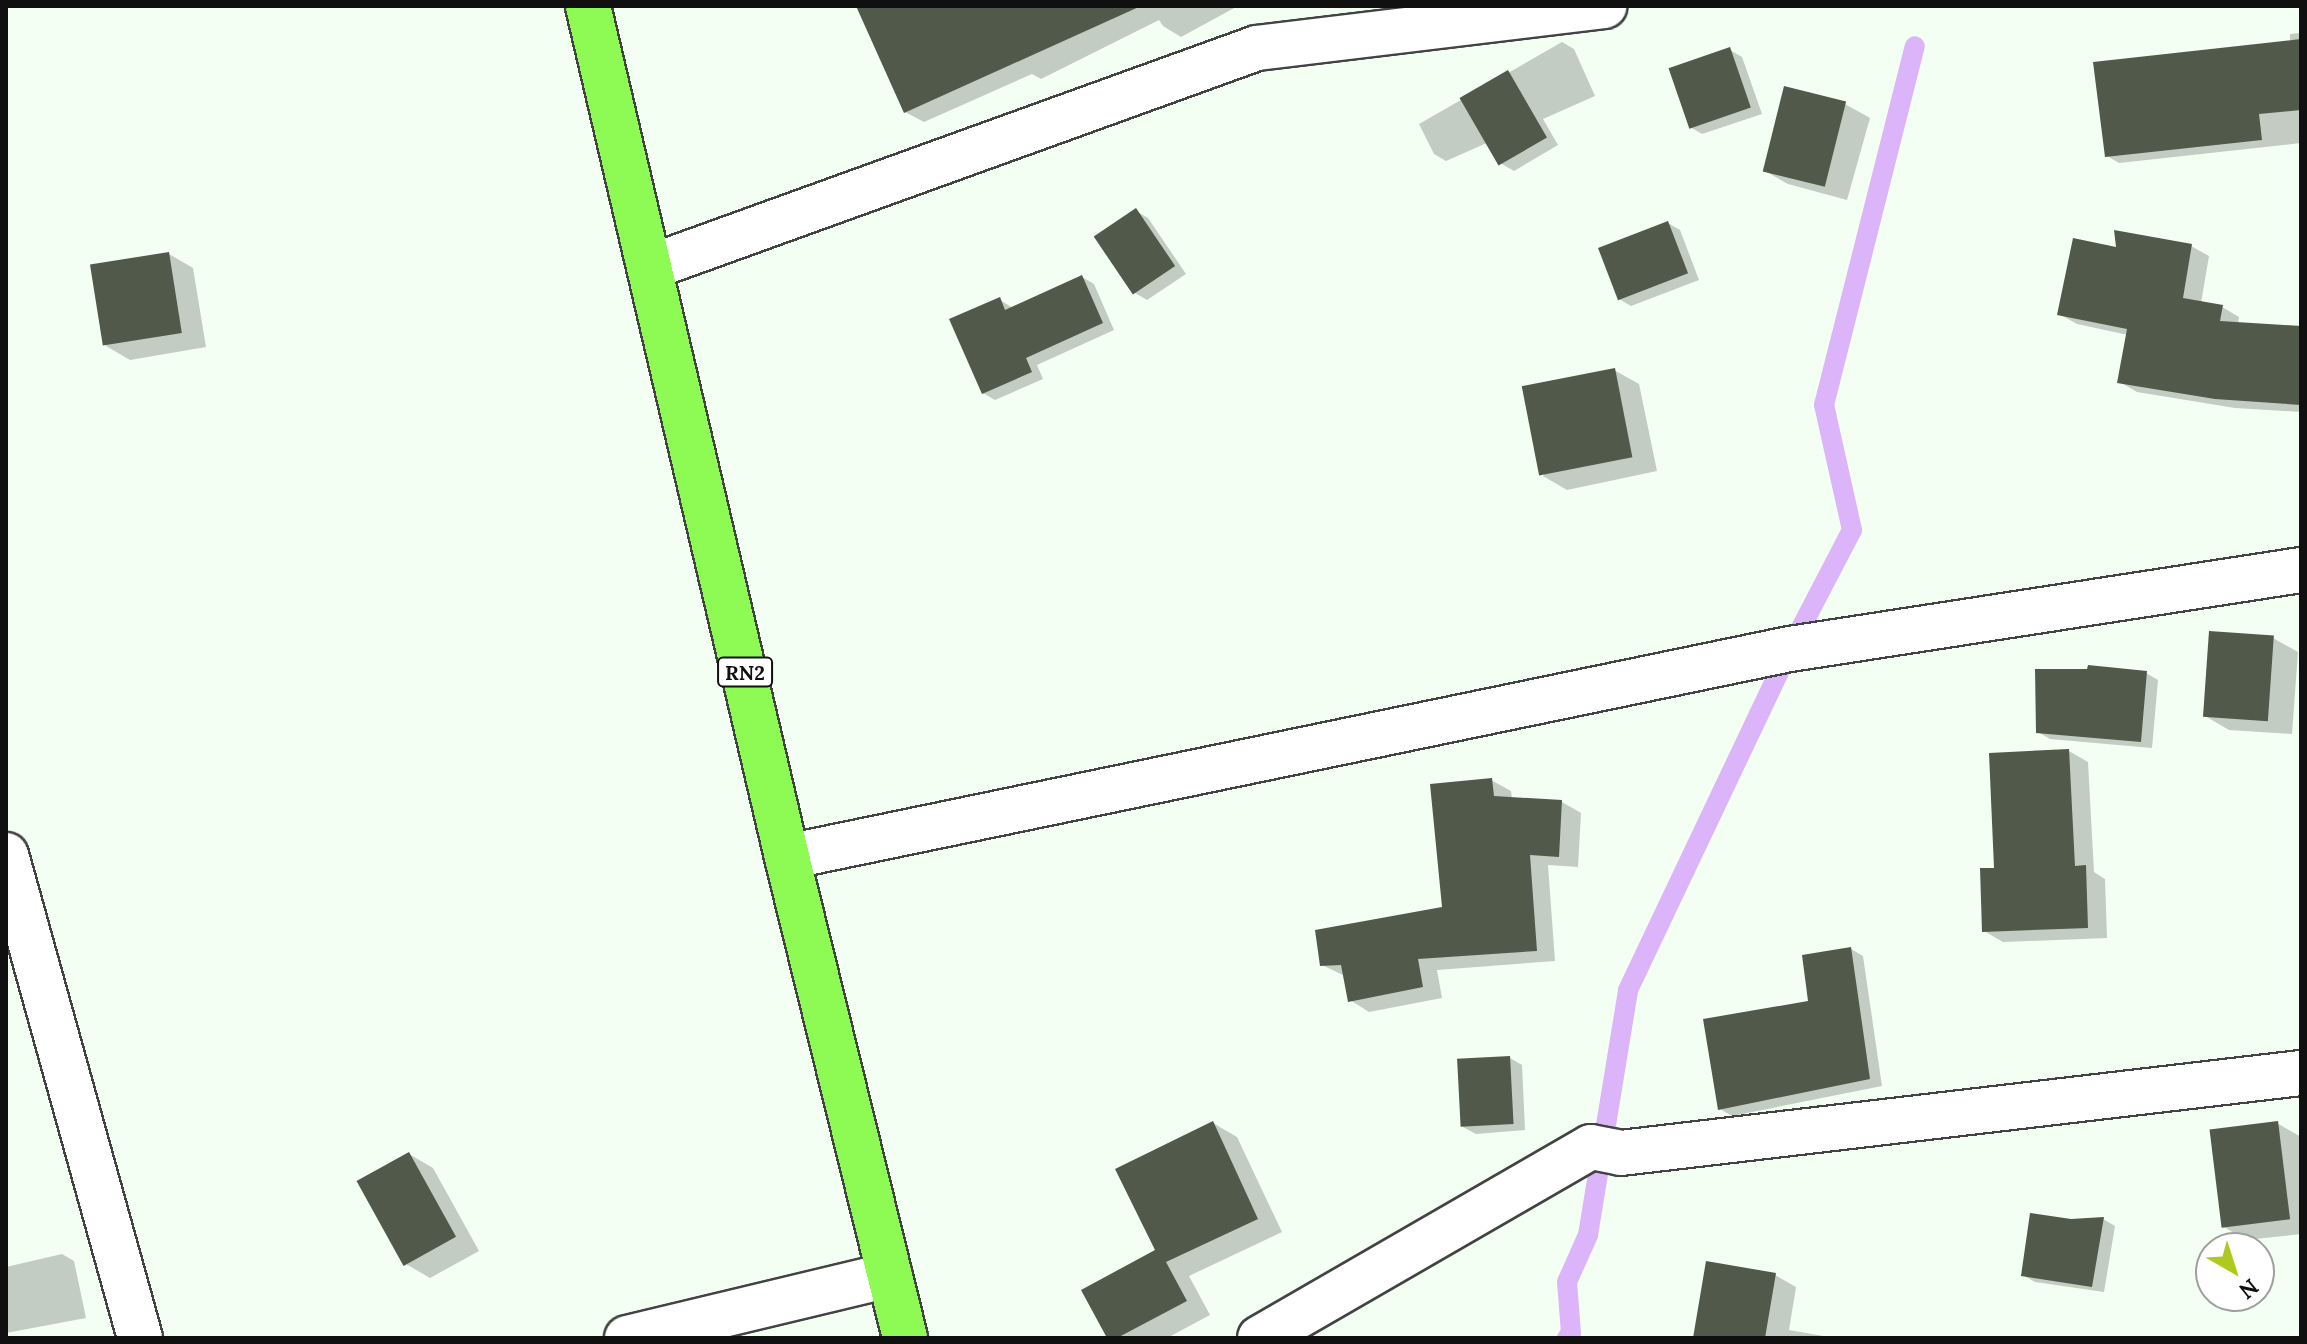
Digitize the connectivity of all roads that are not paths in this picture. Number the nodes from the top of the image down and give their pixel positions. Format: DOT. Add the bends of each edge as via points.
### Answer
graph roads {
  1 [pos="588,6"];
  2 [pos="1604,6"];
  3 [pos="651,267"];
  4 [pos="2301,570"];
  5 [pos="6,855"];
  6 [pos="787,857"];
  7 [pos="2301,1073"];
  8 [pos="890,1275"];
  9 [pos="140,1338"];
  10 [pos="627,1338"];
  11 [pos="905,1338"];
  12 [pos="1260,1338"];
  1 -- 3 [label="highway, RN2"];
  2 -- 3 [label="street" via="1257,48"];
  3 -- 6 [label="highway, RN2"];
  4 -- 6 [label="street" via="1790,649"];
  5 -- 9 [label="street"];
  6 -- 8 [label="highway, RN2"];
  7 -- 12 [label="street" via="1606,1150"];
  8 -- 10 [label="street"];
  8 -- 11 [label="highway, RN2"];
}
